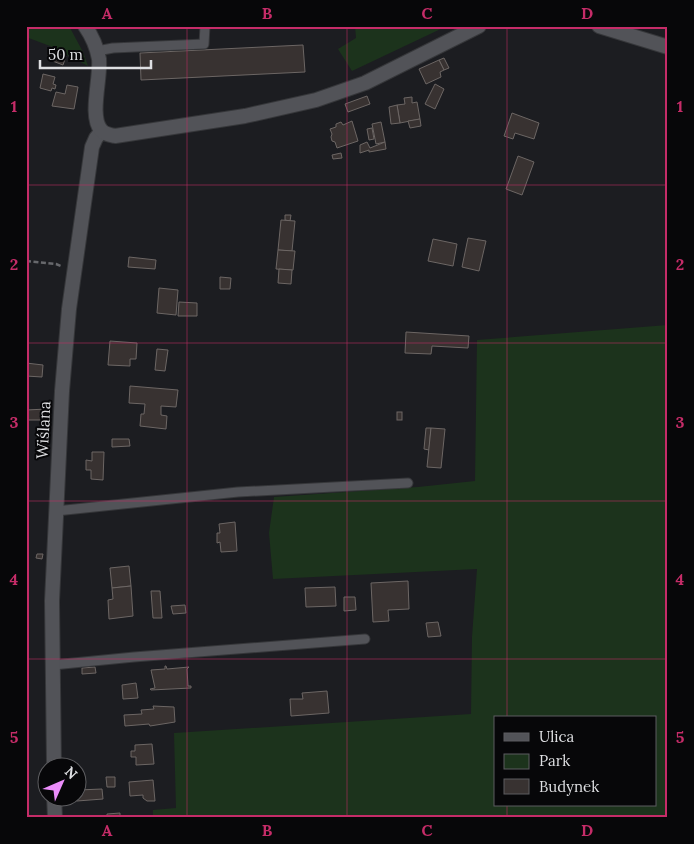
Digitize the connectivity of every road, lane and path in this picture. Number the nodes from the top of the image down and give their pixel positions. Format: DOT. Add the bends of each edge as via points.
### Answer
graph roads {
  1 [pos="85,26"];
  2 [pos="205,26"];
  3 [pos="479,26"];
  4 [pos="599,26"];
  5 [pos="668,47"];
  6 [pos="97,51"];
  7 [pos="102,131"];
  8 [pos="26,261"];
  9 [pos="74,268"];
  10 [pos="408,483"];
  11 [pos="56,510"];
  12 [pos="365,639"];
  13 [pos="53,665"];
  14 [pos="54,756"];
  1 -- 6 [label="street"];
  2 -- 6 [label="lane" via="204,44"];
  3 -- 7 [label="street" via="365,83 316,100 264,113 124,136"];
  4 -- 5 [label="street"];
  6 -- 7 [label="street" via="100,78 96,118"];
  7 -- 9 [label="street, Wiślana" via="92,147"];
  8 -- 9 [label="path"];
  9 -- 11 [label="street, Wiślana" via="65,353"];
  10 -- 11 [label="lane" via="238,492"];
  11 -- 13 [label="street, Wiślana"];
  12 -- 13 [label="lane"];
  13 -- 14 [label="street, Wiślana"];
}
